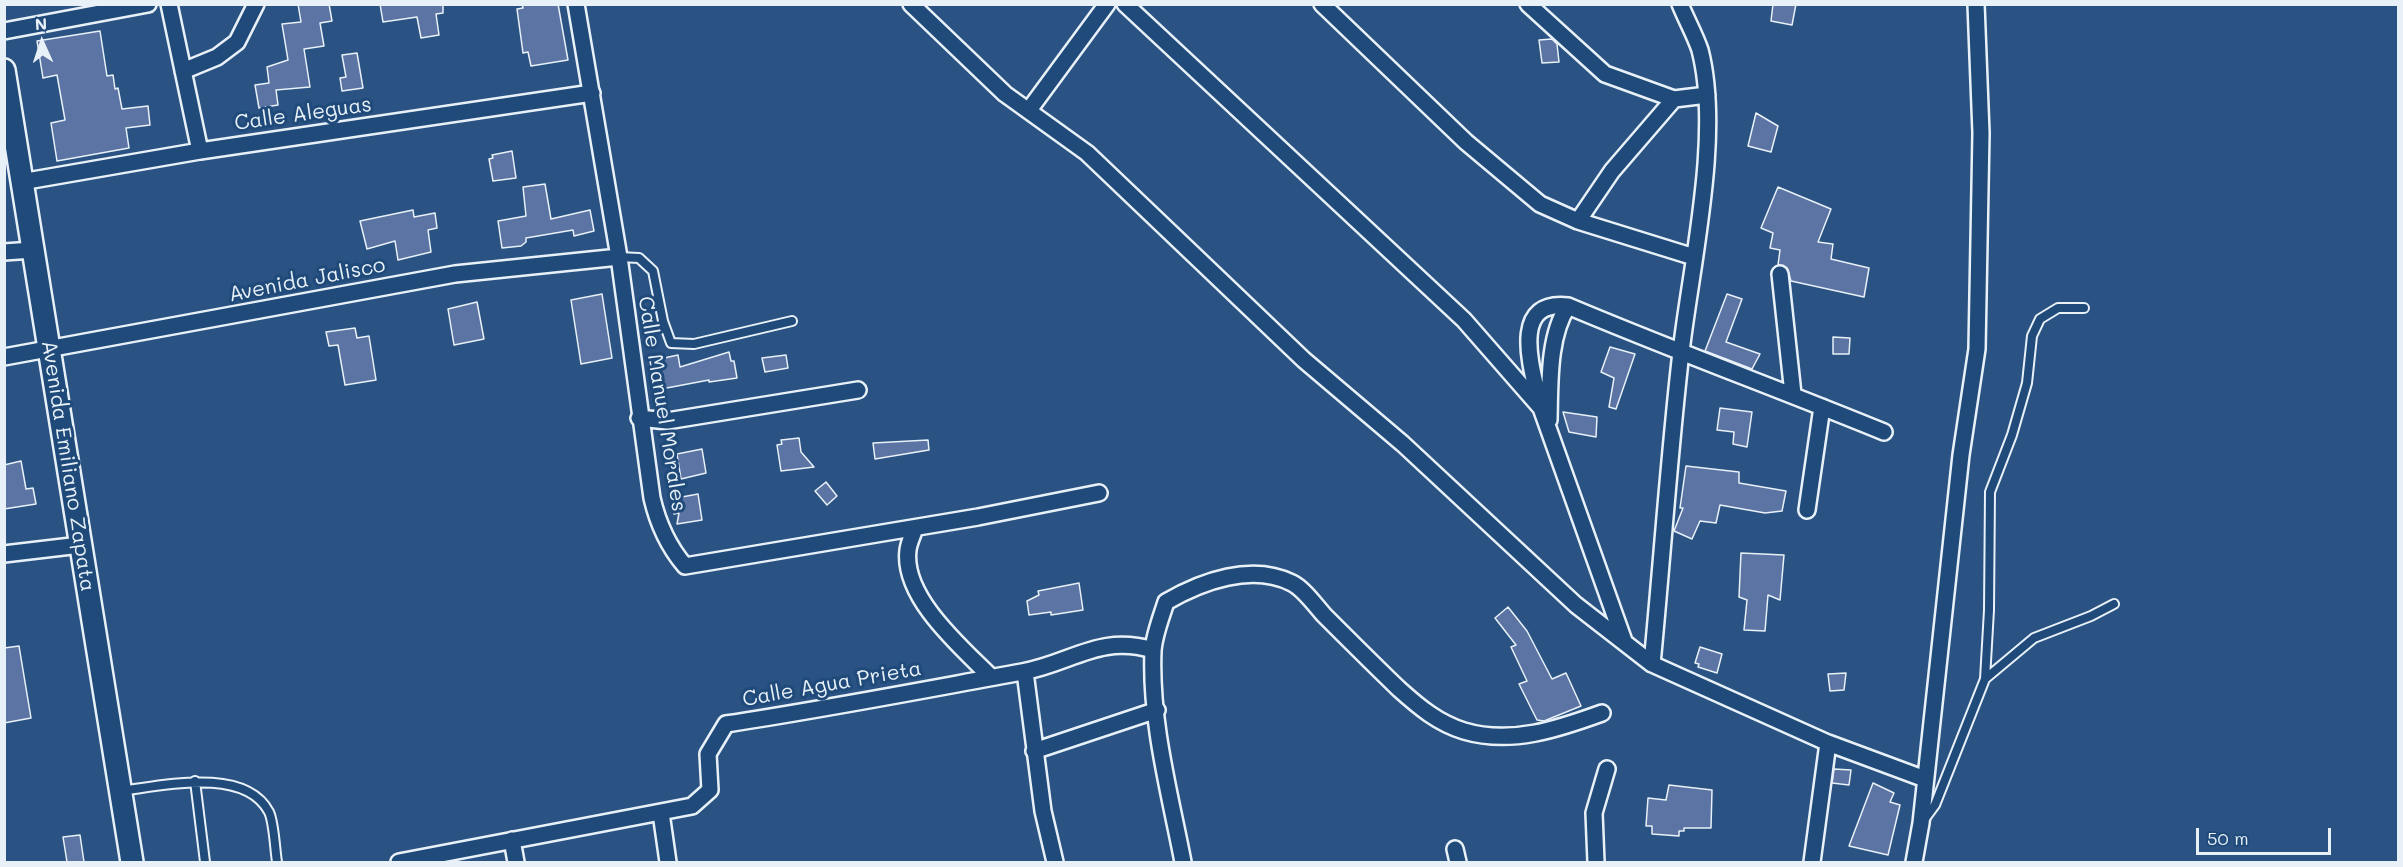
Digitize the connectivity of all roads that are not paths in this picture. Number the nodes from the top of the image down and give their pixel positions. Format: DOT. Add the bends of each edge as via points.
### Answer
graph roads {
  1 [pos="148,4"];
  2 [pos="169,4"];
  3 [pos="256,4"];
  4 [pos="576,4"];
  5 [pos="911,4"];
  6 [pos="1107,4"];
  7 [pos="1125,4"];
  8 [pos="1322,4"];
  9 [pos="1528,4"];
  10 [pos="1680,4"];
  11 [pos="1976,4"];
  12 [pos="4,31"];
  13 [pos="4,70"];
  14 [pos="183,71"];
  15 [pos="592,93"];
  16 [pos="1707,95"];
  17 [pos="1674,99"];
  18 [pos="1029,110"];
  19 [pos="200,151"];
  20 [pos="21,182"];
  21 [pos="1578,221"];
  22 [pos="33,250"];
  23 [pos="4,252"];
  24 [pos="619,257"];
  25 [pos="1694,257"];
  26 [pos="1780,274"];
  27 [pos="1568,306"];
  28 [pos="2084,308"];
  29 [pos="792,321"];
  30 [pos="50,350"];
  31 [pos="1681,354"];
  32 [pos="4,357"];
  33 [pos="858,390"];
  34 [pos="1793,394"];
  35 [pos="1822,407"];
  36 [pos="1541,408"];
  37 [pos="639,418"];
  38 [pos="1549,427"];
  39 [pos="1884,432"];
  40 [pos="1099,493"];
  41 [pos="1808,510"];
  42 [pos="915,528"];
  43 [pos="80,545"];
  44 [pos="4,554"];
  45 [pos="2114,604"];
  46 [pos="1624,641"];
  47 [pos="1153,650"];
  48 [pos="1653,664"];
  49 [pos="1025,672"];
  50 [pos="991,677"];
  51 [pos="1985,679"];
  52 [pos="1157,710"];
  53 [pos="1602,713"];
  54 [pos="1828,743"];
  55 [pos="1034,751"];
  56 [pos="1607,769"];
  57 [pos="1925,779"];
  58 [pos="195,781"];
  59 [pos="120,791"];
  60 [pos="661,813"];
  61 [pos="1921,823"];
  62 [pos="512,840"];
  63 [pos="132,862"];
  64 [pos="205,862"];
  65 [pos="277,862"];
  66 [pos="399,862"];
  67 [pos="516,862"];
  68 [pos="668,862"];
  69 [pos="1055,862"];
  70 [pos="1183,862"];
  71 [pos="1596,862"];
  72 [pos="1812,862"];
  73 [pos="1914,862"];
  1 -- 12 [label="street"];
  2 -- 14 [label="street"];
  3 -- 14 [label="street" via="237,42 217,57"];
  4 -- 15 [label="street, Calle Manuel Morales"];
  5 -- 18 [label="street" via="1005,94"];
  6 -- 18 [label="street"];
  7 -- 36 [label="street" via="1464,320"];
  8 -- 21 [label="street" via="1474,148 1540,204"];
  9 -- 17 [label="street" via="1605,74"];
  10 -- 16 [label="street" via="1699,50"];
  11 -- 57 [label="street" via="1981,133 1977,349 1961,455"];
  13 -- 20 [label="main road, Avenida Emiliano Zapata"];
  14 -- 19 [label="street"];
  15 -- 19 [label="street, Calle Aleguas"];
  15 -- 24 [label="street, Calle Manuel Morales"];
  16 -- 17 [label="street"];
  16 -- 25 [label="street"];
  17 -- 21 [label="street" via="1612,171"];
  18 -- 46 [label="street" via="1087,153 1304,360 1403,444 1576,605"];
  19 -- 20 [label="street, Calle Aleguas"];
  20 -- 22 [label="main road, Avenida Emiliano Zapata"];
  21 -- 25 [label="street"];
  22 -- 23 [label="street"];
  22 -- 30 [label="main road, Avenida Emiliano Zapata"];
  24 -- 29 [label="lane" via="639,258 652,271 670,343 694,344"];
  24 -- 30 [label="street, Avenida Jalisco" via="455,274"];
  24 -- 37 [label="street, Calle Manuel Morales"];
  25 -- 31 [label="street"];
  26 -- 34 [label="street"];
  27 -- 31 [label="street"];
  27 -- 36 [label="street" via="1554,304 1537,314 1528,333"];
  27 -- 38 [label="street" via="1560,317"];
  28 -- 51 [label="lane" via="2058,308 2040,319 2032,336 2027,383 2012,435 1990,492"];
  30 -- 32 [label="street, Avenida Jalisco"];
  30 -- 43 [label="main road, Avenida Emiliano Zapata"];
  31 -- 34 [label="street"];
  31 -- 48 [label="street"];
  33 -- 37 [label="street" via="667,421"];
  34 -- 35 [label="street"];
  35 -- 39 [label="street"];
  35 -- 41 [label="street"];
  36 -- 38 [label="street"];
  37 -- 42 [label="street, Calle Manuel Morales" via="656,517 670,549 685,566"];
  38 -- 46 [label="street"];
  40 -- 42 [label="street, Calle Manuel Morales"];
  42 -- 50 [label="street" via="908,550 909,572 935,622"];
  43 -- 44 [label="street"];
  43 -- 59 [label="main road, Avenida Emiliano Zapata"];
  45 -- 51 [label="lane" via="2034,638"];
  46 -- 48 [label="street"];
  47 -- 49 [label="street, Calle Agua Prieta" via="1133,644 1105,645"];
  47 -- 52 [label="street"];
  47 -- 53 [label="street" via="1166,602 1212,580 1269,575 1294,584 1426,714 1464,731 1548,733"];
  48 -- 54 [label="street"];
  49 -- 50 [label="street, Calle Agua Prieta"];
  49 -- 55 [label="street"];
  50 -- 60 [label="street, Calle Agua Prieta" via="726,724 708,754 710,790 692,806"];
  51 -- 61 [label="lane" via="1935,806"];
  52 -- 55 [label="street"];
  52 -- 70 [label="street"];
  54 -- 57 [label="street"];
  54 -- 72 [label="street"];
  55 -- 69 [label="street"];
  56 -- 71 [label="street" via="1594,813"];
  57 -- 61 [label="street"];
  58 -- 59 [label="lane"];
  58 -- 64 [label="lane"];
  58 -- 65 [label="lane" via="229,784 254,797 269,812"];
  59 -- 63 [label="main road, Avenida Emiliano Zapata"];
  60 -- 62 [label="street, Calle Agua Prieta"];
  60 -- 68 [label="street"];
  61 -- 73 [label="street"];
  62 -- 66 [label="street, Calle Agua Prieta"];
  62 -- 67 [label="street"];
}
